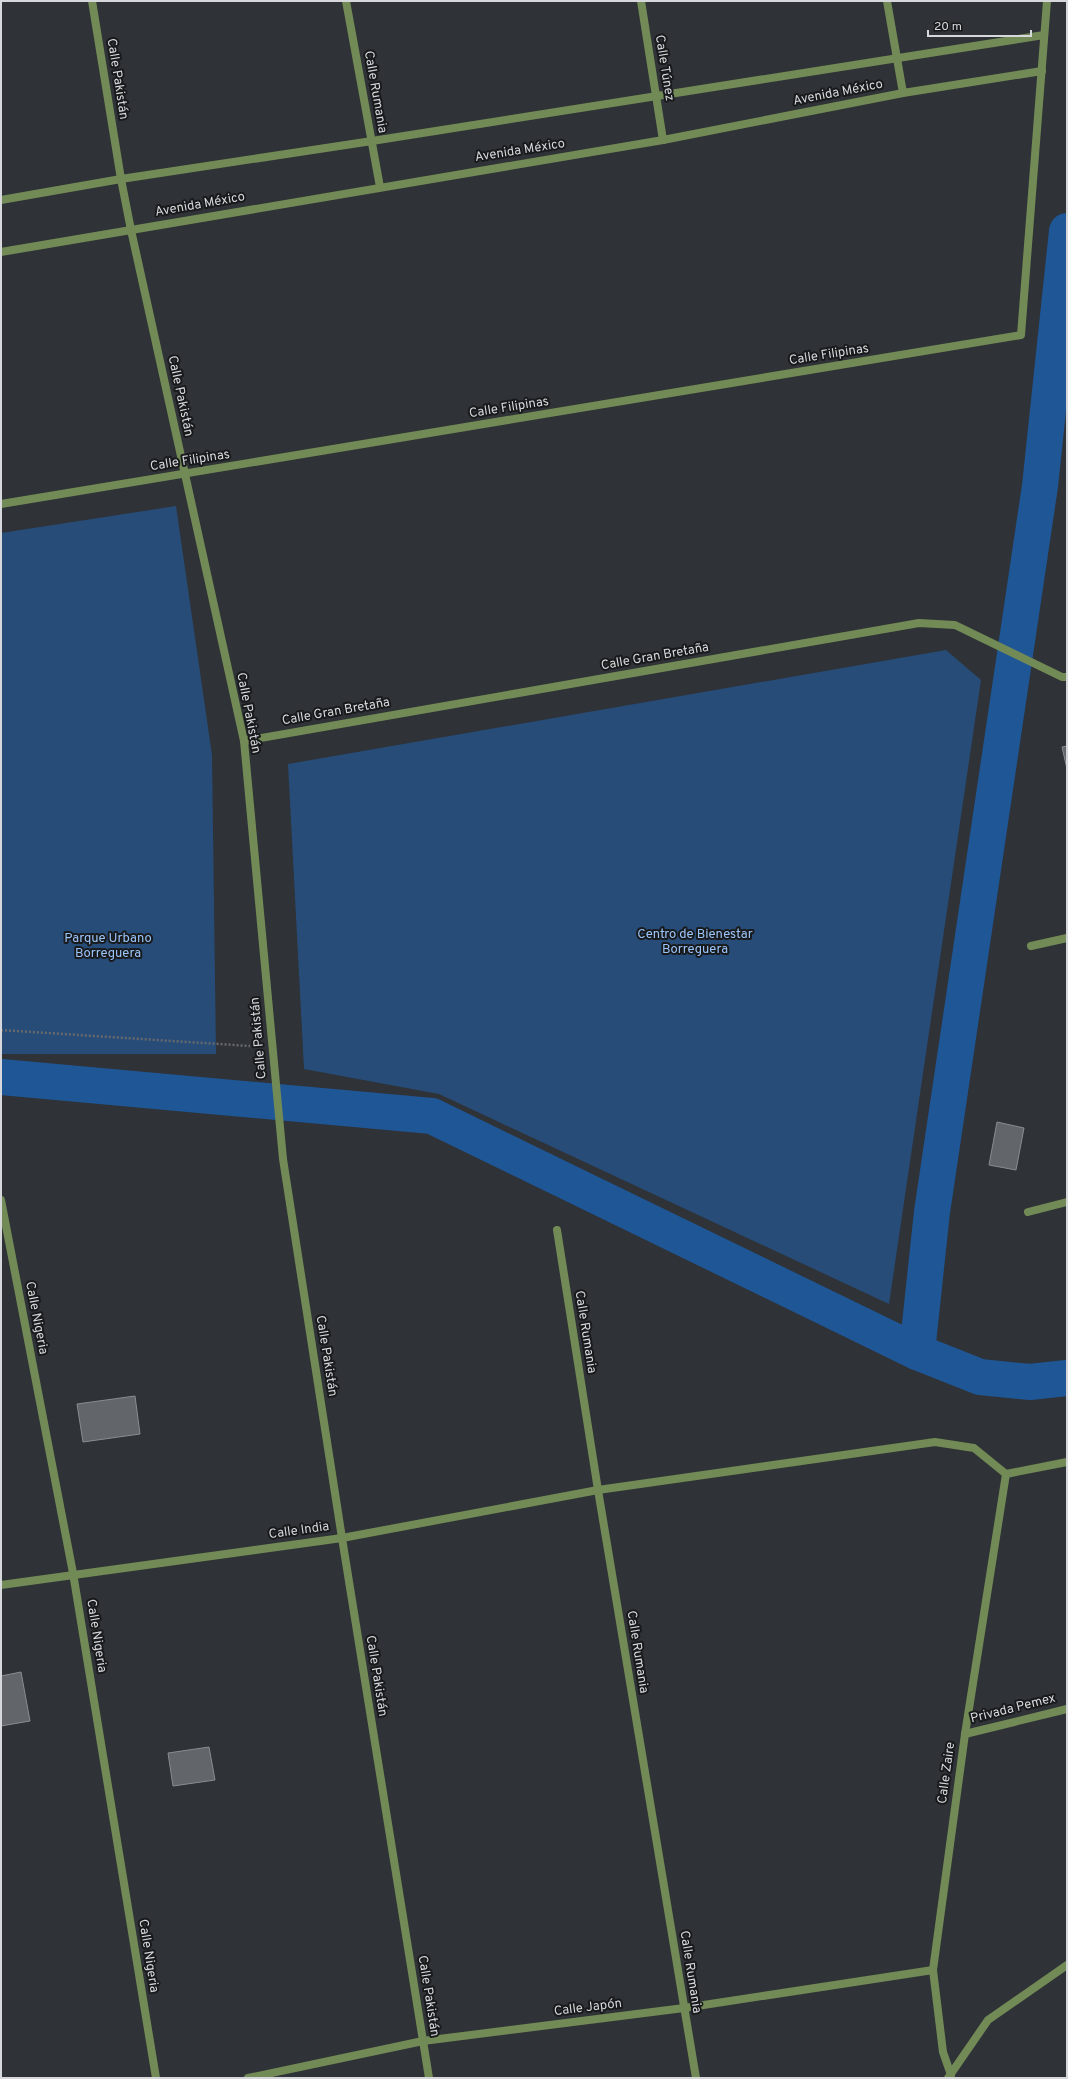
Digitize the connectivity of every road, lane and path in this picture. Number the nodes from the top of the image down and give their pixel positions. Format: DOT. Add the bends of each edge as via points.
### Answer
graph roads {
  1 [pos="92,1"];
  2 [pos="346,1"];
  3 [pos="642,1"];
  4 [pos="886,1"];
  5 [pos="1047,1"];
  6 [pos="1044,35"];
  7 [pos="897,57"];
  8 [pos="1042,71"];
  9 [pos="903,93"];
  10 [pos="656,97"];
  11 [pos="663,140"];
  12 [pos="372,141"];
  13 [pos="121,179"];
  14 [pos="380,187"];
  15 [pos="1,200"];
  16 [pos="131,230"];
  17 [pos="1,252"];
  18 [pos="185,474"];
  19 [pos="1,504"];
  20 [pos="1064,677"];
  21 [pos="244,741"];
  22 [pos="1067,938"];
  23 [pos="1031,946"];
  24 [pos="1,1030"];
  25 [pos="272,1047"];
  26 [pos="1,1200"];
  27 [pos="1067,1202"];
  28 [pos="1028,1212"];
  29 [pos="557,1230"];
  30 [pos="1067,1462"];
  31 [pos="1006,1474"];
  32 [pos="598,1490"];
  33 [pos="342,1538"];
  34 [pos="73,1574"];
  35 [pos="1,1585"];
  36 [pos="1067,1709"];
  37 [pos="965,1734"];
  38 [pos="1067,1965"];
  39 [pos="933,1970"];
  40 [pos="684,2008"];
  41 [pos="423,2041"];
  42 [pos="951,2077"];
  43 [pos="156,2078"];
  44 [pos="248,2078"];
  45 [pos="429,2078"];
  46 [pos="696,2078"];
  1 -- 13 [label="street, Calle Pakistán"];
  2 -- 12 [label="street, Calle Rumania"];
  3 -- 10 [label="street, Calle Túnez"];
  4 -- 7 [label="street"];
  5 -- 6 [label="street"];
  6 -- 7 [label="street, Avenida México"];
  6 -- 8 [label="street"];
  7 -- 9 [label="street"];
  7 -- 10 [label="street, Avenida México"];
  8 -- 9 [label="street, Avenida México"];
  8 -- 18 [label="street, Calle Filipinas" via="1021,335"];
  9 -- 11 [label="street, Avenida México"];
  10 -- 11 [label="street, Calle Túnez"];
  10 -- 12 [label="street, Avenida México"];
  11 -- 14 [label="street, Avenida México"];
  12 -- 13 [label="street, Avenida México"];
  12 -- 14 [label="street, Calle Rumania"];
  13 -- 15 [label="street, Avenida México"];
  13 -- 16 [label="street, Calle Pakistán"];
  14 -- 16 [label="street, Avenida México"];
  16 -- 17 [label="street, Avenida México"];
  16 -- 18 [label="street, Calle Pakistán"];
  18 -- 19 [label="street, Calle Filipinas"];
  18 -- 21 [label="street, Calle Pakistán"];
  20 -- 21 [label="street, Calle Gran Bretaña" via="955,624 919,623"];
  21 -- 25 [label="street, Calle Pakistán"];
  22 -- 23 [label="street"];
  24 -- 25 [label="path"];
  25 -- 33 [label="street, Calle Pakistán" via="283,1159"];
  26 -- 34 [label="street, Calle Nigeria"];
  27 -- 28 [label="street"];
  29 -- 32 [label="street, Calle Rumania"];
  30 -- 31 [label="street"];
  31 -- 32 [label="street, Calle India" via="974,1448 935,1442"];
  31 -- 37 [label="street, Calle Zaire"];
  32 -- 33 [label="street, Calle India"];
  32 -- 40 [label="street, Calle Rumania"];
  33 -- 34 [label="street, Calle India"];
  33 -- 41 [label="street, Calle Pakistán"];
  34 -- 35 [label="street, Calle India"];
  34 -- 43 [label="street, Calle Nigeria"];
  36 -- 37 [label="street, Privada Pemex"];
  37 -- 39 [label="street, Calle Zaire"];
  38 -- 42 [label="street" via="988,2020"];
  39 -- 40 [label="street, Calle Japón"];
  39 -- 42 [label="street, Calle Zaire" via="943,2052"];
  40 -- 41 [label="street, Calle Japón"];
  40 -- 46 [label="street, Calle Rumania"];
  41 -- 44 [label="street, Calle Japón"];
  41 -- 45 [label="street, Calle Pakistán"];
}
